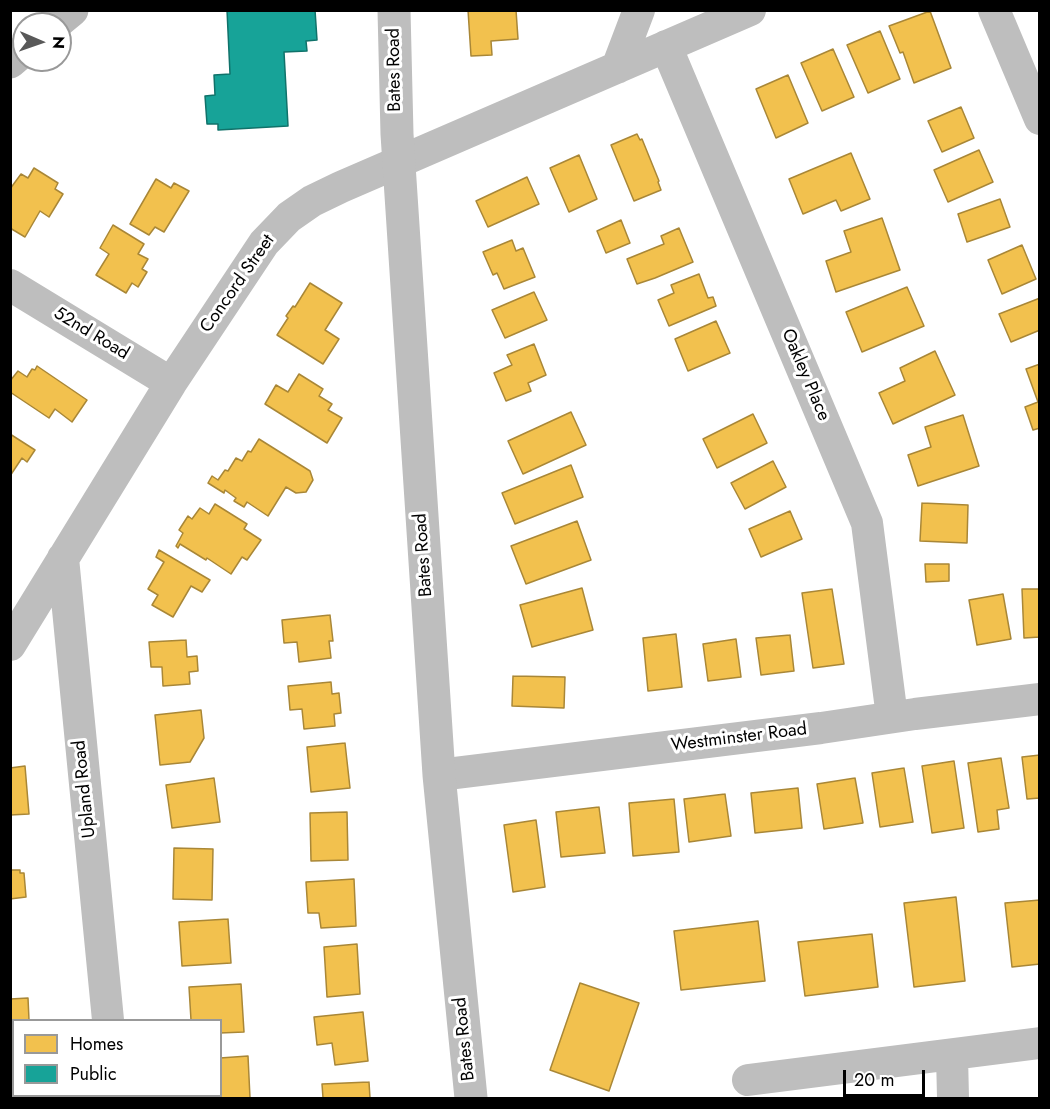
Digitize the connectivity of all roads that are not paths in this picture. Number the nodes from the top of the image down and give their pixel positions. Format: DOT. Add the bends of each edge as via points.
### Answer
graph roads {
  1 [pos="394,10"];
  2 [pos="639,10"];
  3 [pos="994,10"];
  4 [pos="734,12"];
  5 [pos="666,46"];
  6 [pos="617,68"];
  7 [pos="1040,119"];
  8 [pos="398,163"];
  9 [pos="10,285"];
  10 [pos="171,383"];
  11 [pos="63,558"];
  12 [pos="10,645"];
  13 [pos="1040,699"];
  14 [pos="892,717"];
  15 [pos="439,776"];
  16 [pos="108,1019"];
  17 [pos="1040,1043"];
  18 [pos="952,1054"];
  19 [pos="748,1080"];
  20 [pos="471,1098"];
  21 [pos="953,1098"];
  1 -- 8 [label="street, Bates Road"];
  2 -- 6 [label="street"];
  3 -- 7 [label="street"];
  4 -- 5 [label="street, Concord Street"];
  5 -- 6 [label="street, Concord Street"];
  5 -- 14 [label="street, Oakley Place" via="867,523"];
  6 -- 8 [label="street, Concord Street"];
  8 -- 10 [label="street, Concord Street" via="312,201 289,217 264,243"];
  8 -- 15 [label="street, Bates Road"];
  9 -- 10 [label="street, 52nd Road"];
  10 -- 11 [label="street, Concord Street"];
  11 -- 12 [label="street, Concord Street"];
  11 -- 16 [label="street, Upland Road"];
  13 -- 14 [label="street, Westminster Road"];
  14 -- 15 [label="street, Westminster Road"];
  15 -- 20 [label="street, Bates Road"];
  17 -- 18 [label="street"];
  18 -- 19 [label="street"];
  18 -- 21 [label="street"];
}
